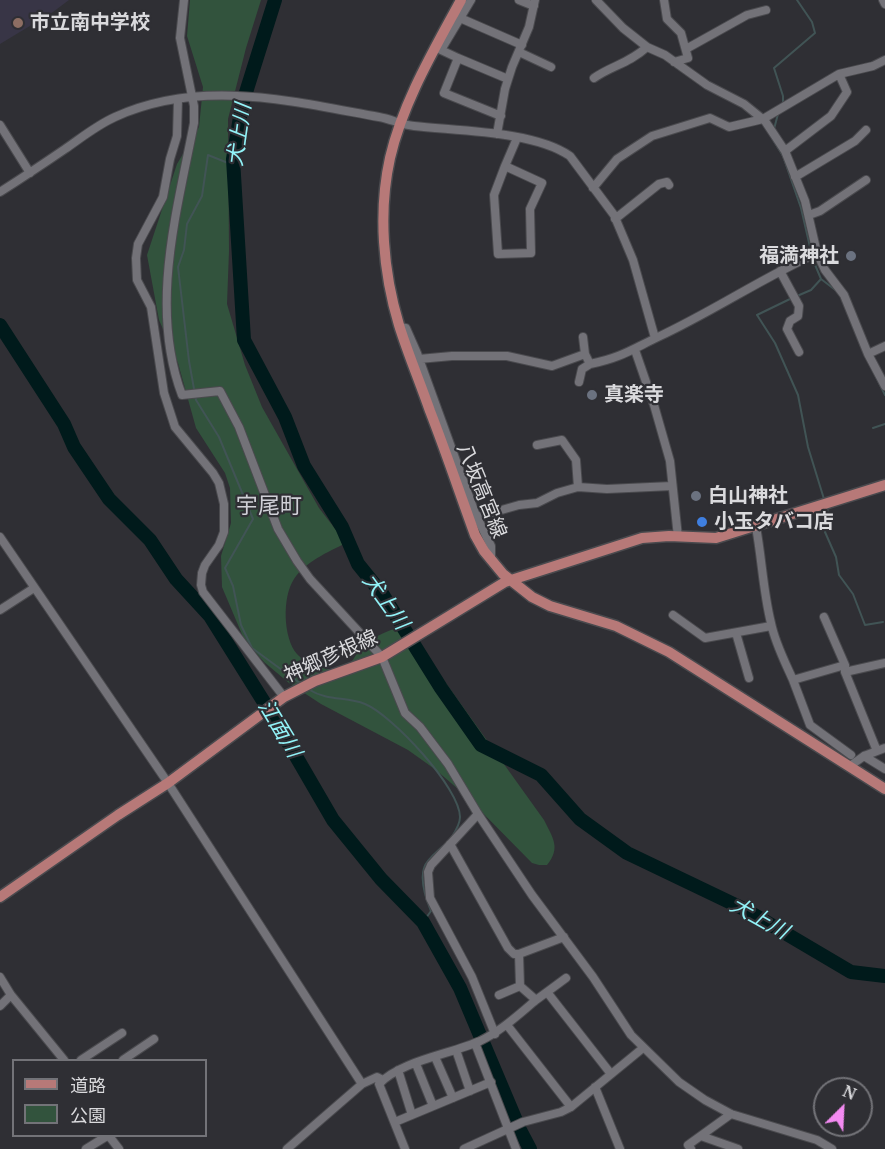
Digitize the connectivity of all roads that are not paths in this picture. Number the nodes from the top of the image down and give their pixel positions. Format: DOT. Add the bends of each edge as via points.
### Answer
graph roads {
  1 [pos="184,0"];
  2 [pos="461,0"];
  3 [pos="471,0"];
  4 [pos="519,0"];
  5 [pos="596,0"];
  6 [pos="664,0"];
  7 [pos="882,0"];
  8 [pos="535,3"];
  9 [pos="885,4"];
  10 [pos="766,10"];
  11 [pos="460,18"];
  12 [pos="647,46"];
  13 [pos="520,48"];
  14 [pos="686,49"];
  15 [pos="458,58"];
  16 [pos="885,60"];
  17 [pos="674,62"];
  18 [pos="551,67"];
  19 [pos="839,74"];
  20 [pos="594,78"];
  21 [pos="508,79"];
  22 [pos="191,97"];
  23 [pos="178,99"];
  24 [pos="501,116"];
  25 [pos="763,119"];
  26 [pos="397,122"];
  27 [pos="0,125"];
  28 [pos="866,130"];
  29 [pos="497,134"];
  30 [pos="517,138"];
  31 [pos="784,151"];
  32 [pos="505,166"];
  33 [pos="30,172"];
  34 [pos="795,177"];
  35 [pos="866,180"];
  36 [pos="669,185"];
  37 [pos="593,188"];
  38 [pos="0,192"];
  39 [pos="809,215"];
  40 [pos="615,219"];
  41 [pos="813,254"];
  42 [pos="780,271"];
  43 [pos="399,327"];
  44 [pos="583,337"];
  45 [pos="656,338"];
  46 [pos="885,346"];
  47 [pos="635,350"];
  48 [pos="799,352"];
  49 [pos="585,354"];
  50 [pos="868,354"];
  51 [pos="419,359"];
  52 [pos="590,364"];
  53 [pos="579,382"];
  54 [pos="885,386"];
  55 [pos="537,445"];
  56 [pos="885,485"];
  57 [pos="672,486"];
  58 [pos="579,487"];
  59 [pos="477,517"];
  60 [pos="756,527"];
  61 [pos="0,537"];
  62 [pos="678,537"];
  63 [pos="491,560"];
  64 [pos="511,580"];
  65 [pos="34,588"];
  66 [pos="0,610"];
  67 [pos="673,615"];
  68 [pos="825,616"];
  69 [pos="771,626"];
  70 [pos="736,633"];
  71 [pos="385,655"];
  72 [pos="885,663"];
  73 [pos="845,669"];
  74 [pos="749,678"];
  75 [pos="793,680"];
  76 [pos="284,697"];
  77 [pos="881,750"];
  78 [pos="864,756"];
  79 [pos="851,760"];
  80 [pos="885,769"];
  81 [pos="168,783"];
  82 [pos="885,789"];
  83 [pos="478,814"];
  84 [pos="450,844"];
  85 [pos="0,897"];
  86 [pos="564,937"];
  87 [pos="519,954"];
  88 [pos="0,977"];
  89 [pos="566,978"];
  90 [pos="520,986"];
  91 [pos="547,992"];
  92 [pos="11,995"];
  93 [pos="499,995"];
  94 [pos="536,1000"];
  95 [pos="0,1006"];
  96 [pos="507,1025"];
  97 [pos="122,1033"];
  98 [pos="154,1039"];
  99 [pos="485,1039"];
  100 [pos="643,1048"];
  101 [pos="456,1050"];
  102 [pos="435,1057"];
  103 [pos="63,1059"];
  104 [pos="83,1059"];
  105 [pos="124,1059"];
  106 [pos="416,1064"];
  107 [pos="398,1070"];
  108 [pos="611,1074"];
  109 [pos="382,1080"];
  110 [pos="491,1082"];
  111 [pos="362,1084"];
  112 [pos="595,1087"];
  113 [pos="470,1091"];
  114 [pos="453,1098"];
  115 [pos="433,1106"];
  116 [pos="571,1107"];
  117 [pos="731,1114"];
  118 [pos="412,1115"];
  119 [pos="395,1122"];
  120 [pos="511,1128"];
  121 [pos="701,1136"];
  122 [pos="106,1137"];
  123 [pos="109,1137"];
  124 [pos="86,1149"];
  125 [pos="118,1149"];
  126 [pos="287,1149"];
  127 [pos="405,1149"];
  128 [pos="464,1149"];
  129 [pos="516,1149"];
  130 [pos="620,1149"];
  131 [pos="691,1149"];
  132 [pos="738,1149"];
  133 [pos="832,1149"];
  1 -- 22 [label="street" via="180,39"];
  2 -- 26 [label="main road, 八坂高宮線"];
  3 -- 11 [label="street"];
  4 -- 8 [label="street"];
  5 -- 12 [label="street"];
  6 -- 14 [label="street" via="667,19 681,33"];
  7 -- 9 [label="street"];
  8 -- 13 [label="street"];
  10 -- 14 [label="street" via="747,15"];
  11 -- 13 [label="street"];
  11 -- 15 [label="street" via="441,50"];
  12 -- 17 [label="street"];
  12 -- 20 [label="street" via="635,58"];
  13 -- 18 [label="street"];
  13 -- 21 [label="street"];
  14 -- 17 [label="street" via="688,58"];
  15 -- 21 [label="street"];
  15 -- 24 [label="street" via="444,93"];
  16 -- 19 [label="street"];
  17 -- 25 [label="street"];
  19 -- 25 [label="street"];
  19 -- 31 [label="street" via="847,92 831,116"];
  21 -- 24 [label="street"];
  22 -- 23 [label="street"];
  22 -- 26 [label="street" via="249,96"];
  22 -- 71 [label="street" via="194,123 172,227 168,276 168,335 176,380 182,395 220,391 240,427 278,529 297,561"];
  23 -- 33 [label="street" via="139,107 112,118"];
  23 -- 76 [label="street" via="177,136 164,197 138,244 137,280 151,307 164,393 175,427 213,473 224,504 224,532 202,573 203,592"];
  24 -- 29 [label="street"];
  25 -- 31 [label="street"];
  25 -- 37 [label="street" via="729,127 710,118 661,132 617,159"];
  26 -- 29 [label="street"];
  26 -- 43 [label="main road, 八坂高宮線" via="384,221 388,276"];
  27 -- 33 [label="street"];
  28 -- 34 [label="street" via="855,141"];
  29 -- 30 [label="street"];
  30 -- 32 [label="street"];
  30 -- 37 [label="street" via="560,149 570,156"];
  31 -- 34 [label="street"];
  32 -- 32 [label="street" via="542,183 530,209 531,253 498,254 494,195"];
  33 -- 38 [label="street"];
  34 -- 39 [label="street"];
  35 -- 39 [label="street"];
  36 -- 40 [label="street" via="659,184"];
  37 -- 40 [label="street"];
  39 -- 41 [label="street"];
  40 -- 45 [label="street" via="633,260"];
  41 -- 42 [label="street"];
  41 -- 50 [label="street" via="844,295"];
  42 -- 45 [label="street"];
  42 -- 48 [label="street" via="799,311 788,329"];
  43 -- 51 [label="street" via="406,328"];
  43 -- 63 [label="main road, 八坂高宮線" via="476,536"];
  44 -- 49 [label="street"];
  45 -- 47 [label="street"];
  46 -- 50 [label="street"];
  47 -- 52 [label="street"];
  47 -- 57 [label="street" via="670,460"];
  49 -- 51 [label="street" via="552,366 507,356"];
  49 -- 52 [label="street"];
  50 -- 54 [label="street"];
  51 -- 59 [label="street"];
  52 -- 53 [label="street" via="582,369"];
  55 -- 58 [label="street" via="562,440 576,460"];
  56 -- 60 [label="main road, 神郷彦根線"];
  57 -- 58 [label="street"];
  57 -- 62 [label="street"];
  58 -- 59 [label="street" via="537,503"];
  59 -- 63 [label="street" via="491,546"];
  60 -- 62 [label="main road, 神郷彦根線" via="716,538"];
  60 -- 69 [label="street"];
  61 -- 65 [label="street"];
  62 -- 64 [label="main road, 神郷彦根線" via="642,538"];
  63 -- 64 [label="main road, 八坂高宮線"];
  64 -- 71 [label="main road, 神郷彦根線"];
  64 -- 79 [label="main road, 八坂高宮線" via="537,601 616,626 669,652"];
  65 -- 66 [label="street"];
  65 -- 81 [label="street"];
  67 -- 70 [label="street" via="705,638"];
  68 -- 73 [label="street"];
  69 -- 70 [label="street"];
  69 -- 75 [label="street"];
  70 -- 74 [label="street"];
  71 -- 76 [label="main road, 神郷彦根線"];
  71 -- 83 [label="street" via="405,713 448,764"];
  72 -- 73 [label="street"];
  73 -- 75 [label="street"];
  73 -- 77 [label="street"];
  75 -- 79 [label="street" via="810,725"];
  76 -- 81 [label="main road, 神郷彦根線"];
  77 -- 78 [label="street"];
  78 -- 79 [label="street"];
  78 -- 80 [label="street"];
  79 -- 82 [label="main road, 八坂高宮線"];
  81 -- 85 [label="main road, 神郷彦根線"];
  81 -- 111 [label="street"];
  83 -- 84 [label="street"];
  83 -- 86 [label="street"];
  84 -- 87 [label="street" via="508,948"];
  84 -- 99 [label="street" via="428,872 430,898 472,977"];
  86 -- 87 [label="street"];
  86 -- 100 [label="street"];
  87 -- 90 [label="street"];
  88 -- 92 [label="street"];
  89 -- 91 [label="street"];
  90 -- 93 [label="street"];
  90 -- 94 [label="street"];
  91 -- 94 [label="street"];
  91 -- 108 [label="street"];
  92 -- 95 [label="street"];
  92 -- 103 [label="street"];
  94 -- 96 [label="street"];
  96 -- 99 [label="street"];
  96 -- 116 [label="street"];
  97 -- 104 [label="street"];
  98 -- 105 [label="street"];
  99 -- 101 [label="street"];
  99 -- 110 [label="street"];
  100 -- 108 [label="street"];
  100 -- 117 [label="street" via="679,1082"];
  101 -- 102 [label="street"];
  101 -- 113 [label="street"];
  102 -- 106 [label="street"];
  102 -- 114 [label="street"];
  106 -- 107 [label="street"];
  106 -- 115 [label="street"];
  107 -- 109 [label="street"];
  107 -- 118 [label="street"];
  108 -- 112 [label="street"];
  109 -- 111 [label="street" via="377,1077"];
  109 -- 119 [label="street" via="379,1084"];
  110 -- 113 [label="street"];
  110 -- 120 [label="street"];
  111 -- 126 [label="street"];
  112 -- 116 [label="street"];
  112 -- 130 [label="street"];
  113 -- 114 [label="street"];
  114 -- 115 [label="street"];
  115 -- 118 [label="street"];
  116 -- 120 [label="street"];
  117 -- 121 [label="street"];
  117 -- 133 [label="street" via="817,1140"];
  118 -- 119 [label="street"];
  119 -- 127 [label="street"];
  120 -- 128 [label="street"];
  120 -- 129 [label="street"];
  121 -- 131 [label="street" via="688,1145"];
  121 -- 132 [label="street"];
  122 -- 124 [label="street"];
  123 -- 125 [label="street"];
}
